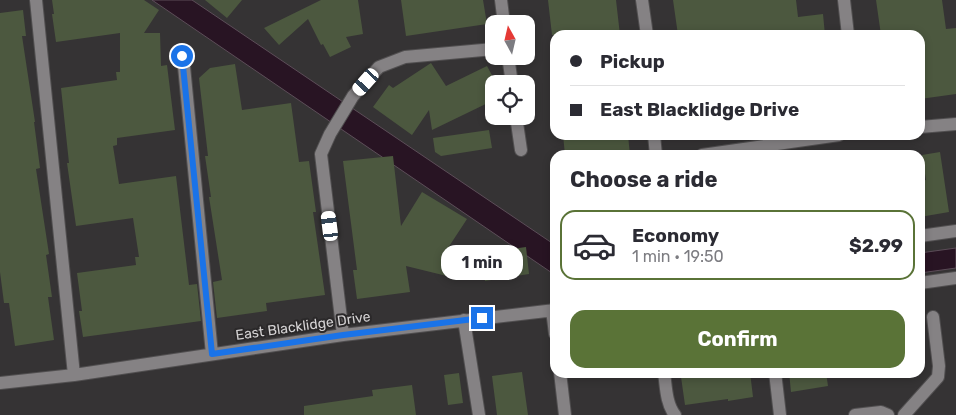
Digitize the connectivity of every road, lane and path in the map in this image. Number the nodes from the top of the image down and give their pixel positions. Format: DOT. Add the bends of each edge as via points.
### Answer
graph roads {
  1 [pos="36,0"];
  2 [pos="501,0"];
  3 [pos="642,0"];
  4 [pos="844,0"];
  5 [pos="503,15"];
  6 [pos="646,30"];
  7 [pos="847,30"];
  8 [pos="485,50"];
  9 [pos="182,56"];
  10 [pos="956,124"];
  11 [pos="517,125"];
  12 [pos="925,127"];
  13 [pos="804,140"];
  14 [pos="520,150"];
  15 [pos="736,150"];
  16 [pos="956,231"];
  17 [pos="925,235"];
  18 [pos="956,278"];
  19 [pos="925,282"];
  20 [pos="550,309"];
  21 [pos="933,317"];
  22 [pos="464,320"];
  23 [pos="343,335"];
  24 [pos="212,354"];
  25 [pos="74,375"];
  26 [pos="561,378"];
  27 [pos="665,378"];
  28 [pos="776,378"];
  29 [pos="0,383"];
  30 [pos="479,415"];
  31 [pos="565,415"];
  32 [pos="675,415"];
  33 [pos="780,415"];
  34 [pos="854,415"];
  35 [pos="888,415"];
  36 [pos="904,415"];
  1 -- 25 [label="street"];
  2 -- 5 [label="street"];
  3 -- 6 [label="street"];
  4 -- 7 [label="street"];
  8 -- 23 [label="street" via="405,57 379,67 353,96 330,134 321,154"];
  9 -- 24 [label="street"];
  10 -- 12 [label="street"];
  11 -- 14 [label="street"];
  13 -- 15 [label="street"];
  16 -- 17 [label="street"];
  18 -- 19 [label="street"];
  20 -- 22 [label="street, East Blacklidge Drive"];
  21 -- 36 [label="street" via="938,377"];
  22 -- 23 [label="street, East Blacklidge Drive"];
  22 -- 30 [label="street"];
  23 -- 24 [label="street, East Blacklidge Drive"];
  24 -- 25 [label="street, East Blacklidge Drive"];
  25 -- 29 [label="street, East Blacklidge Drive"];
  26 -- 31 [label="street"];
  27 -- 32 [label="street" via="667,399"];
  28 -- 33 [label="street"];
  34 -- 35 [label="street" via="881,412"];
}
